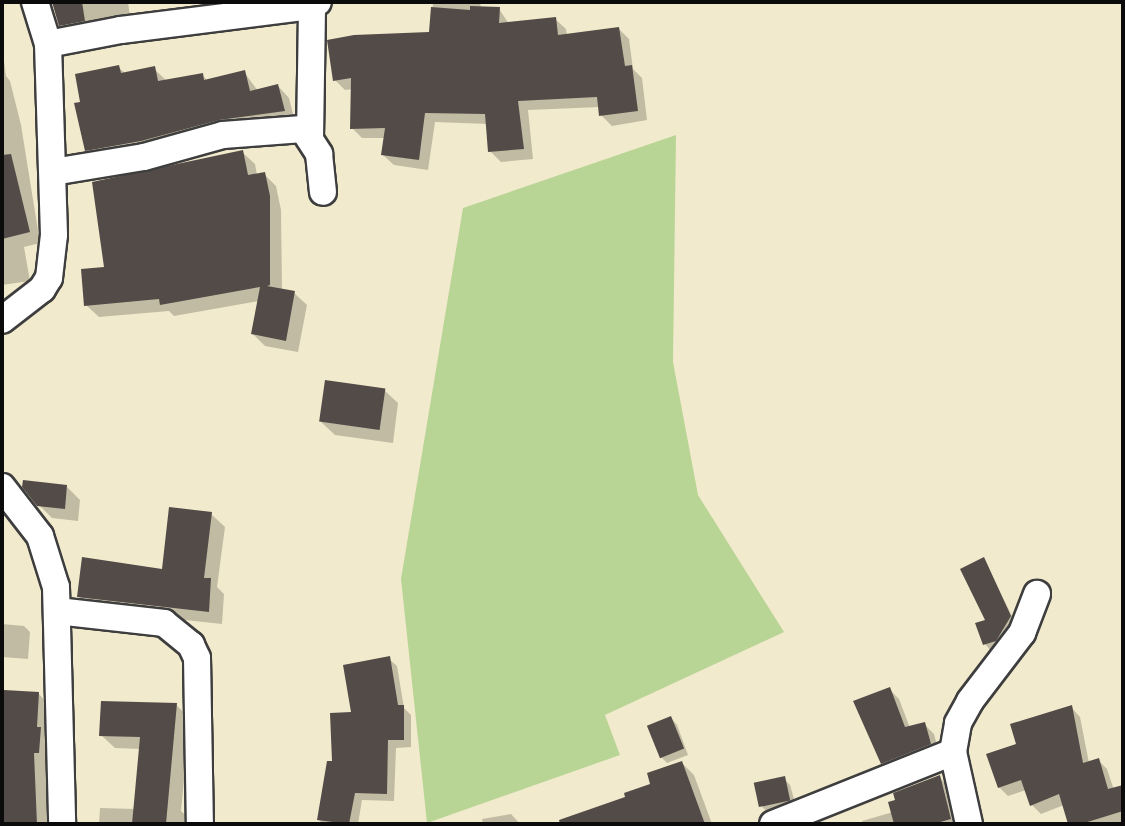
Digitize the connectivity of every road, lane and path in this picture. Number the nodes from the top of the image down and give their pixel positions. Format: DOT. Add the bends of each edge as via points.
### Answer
graph roads {
  1 [pos="35,2"];
  2 [pos="315,4"];
  3 [pos="48,44"];
  4 [pos="310,137"];
  5 [pos="53,172"];
  6 [pos="323,192"];
  7 [pos="2,320"];
  8 [pos="2,487"];
  9 [pos="1037,594"];
  10 [pos="57,611"];
  11 [pos="953,752"];
  12 [pos="62,824"];
  13 [pos="200,824"];
  14 [pos="773,824"];
  15 [pos="969,824"];
  1 -- 3 [label="street"];
  2 -- 3 [label="street"];
  2 -- 4 [label="street"];
  3 -- 5 [label="street"];
  4 -- 5 [label="street" via="303,129 223,135 144,157"];
  4 -- 6 [label="street" via="319,154"];
  5 -- 7 [label="street" via="54,235 47,284"];
  8 -- 10 [label="street" via="40,536 56,587"];
  9 -- 11 [label="street" via="1022,633 958,723"];
  10 -- 12 [label="street"];
  10 -- 13 [label="street" via="164,623 191,645 197,658"];
  11 -- 14 [label="street"];
  11 -- 15 [label="street"];
}
